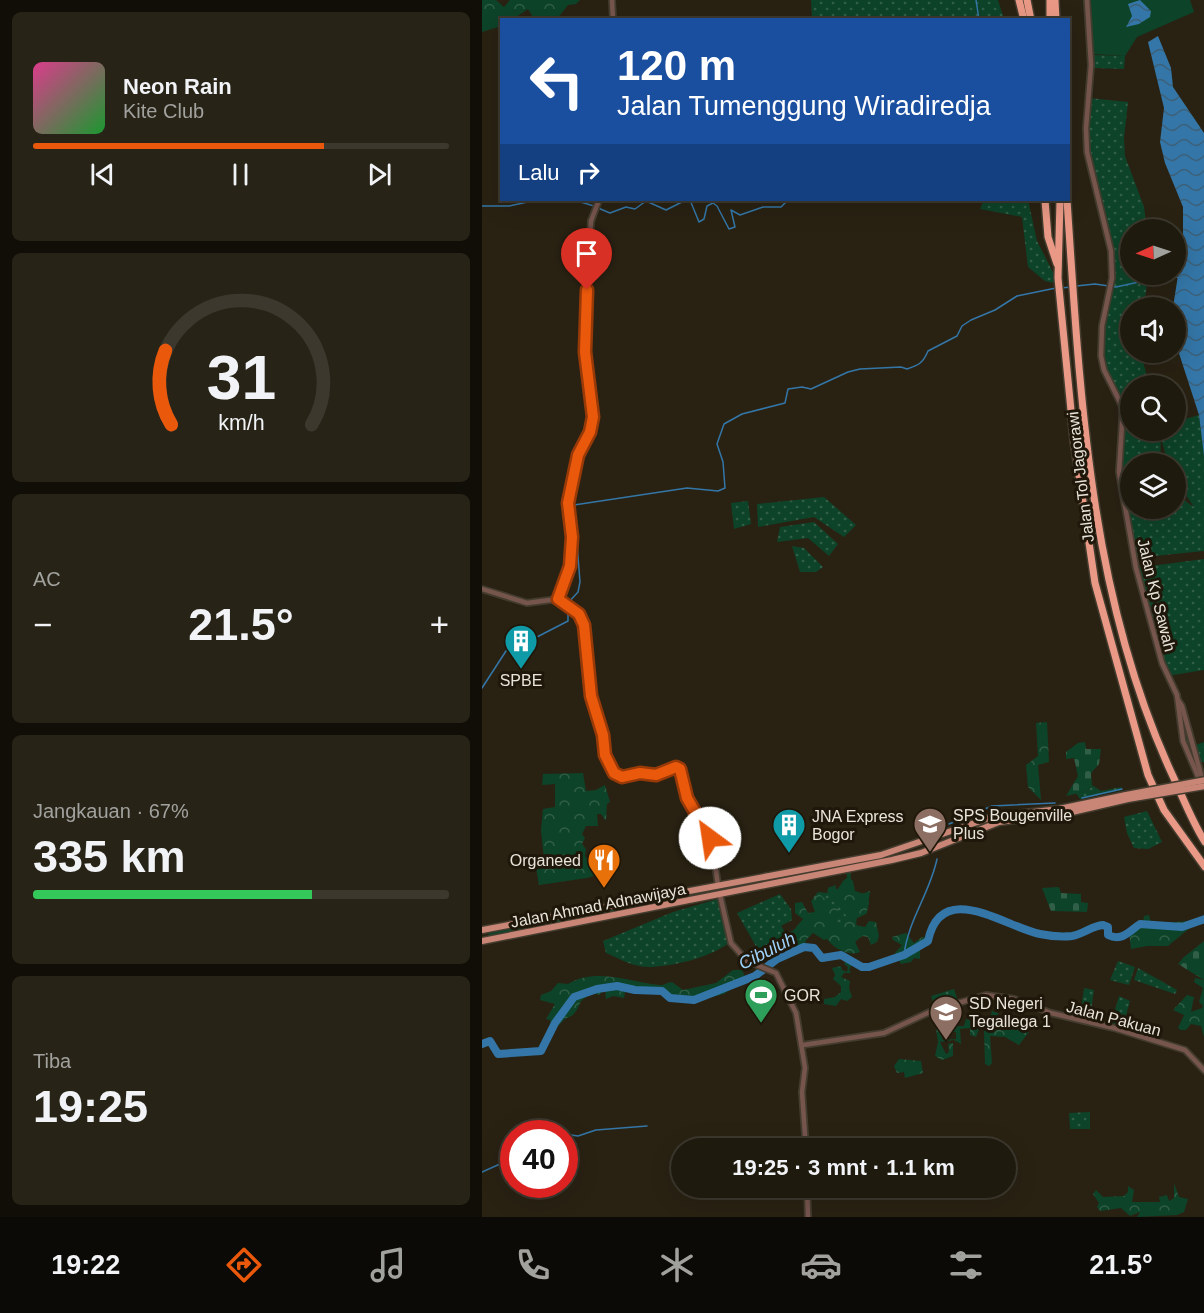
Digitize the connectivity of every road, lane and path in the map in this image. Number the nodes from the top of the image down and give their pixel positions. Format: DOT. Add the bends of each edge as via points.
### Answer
graph roads {
  1 [pos="612,0"];
  2 [pos="1019,0"];
  3 [pos="1027,0"];
  4 [pos="1050,0"];
  5 [pos="1055,0"];
  6 [pos="1087,0"];
  7 [pos="613,18"];
  8 [pos="1024,18"];
  9 [pos="1031,18"];
  10 [pos="1050,18"];
  11 [pos="1056,18"];
  12 [pos="599,201"];
  13 [pos="1045,201"];
  14 [pos="1060,201"];
  15 [pos="1067,201"];
  16 [pos="1058,266"];
  17 [pos="482,589"];
  18 [pos="558,599"];
  19 [pos="1204,784"];
  20 [pos="1127,797"];
  21 [pos="1197,830"];
  22 [pos="1205,837"];
  23 [pos="1205,842"];
  24 [pos="908,847"];
  25 [pos="891,856"];
  26 [pos="911,856"];
  27 [pos="1205,867"];
  28 [pos="718,886"];
  29 [pos="719,895"];
  30 [pos="482,930"];
  31 [pos="482,941"];
  32 [pos="803,1045"];
  33 [pos="1205,1071"];
  34 [pos="805,1138"];
  35 [pos="807,1198"];
  36 [pos="808,1217"];
  1 -- 7 [label="street"];
  2 -- 8 [label="highway"];
  3 -- 9 [label="highway"];
  4 -- 10 [label="highway"];
  5 -- 11 [label="highway"];
  6 -- 19 [label="street, Jalan Kp Sawah" via="1091,64 1085,128 1091,180 1110,238 1111,280 1101,356 1123,408 1118,463 1121,494 1154,636 1178,700 1183,741 1197,778"];
  12 -- 18 [label="street" via="593,212 584,318 586,376 593,409 590,432 578,455 568,506 572,537 570,570"];
  13 -- 16 [label="highway" via="1048,237"];
  14 -- 16 [label="highway"];
  15 -- 21 [label="highway, Jalan Tol Jagorawi" via="1092,482 1108,579 1142,704"];
  16 -- 27 [label="highway, Jalan Tol Jagorawi" via="1081,500 1106,628 1148,775 1164,810"];
  17 -- 18 [label="street" via="527,603"];
  18 -- 28 [label="street" via="579,614 584,625 593,705 611,769 622,777 680,769 687,798 712,842"];
  19 -- 20 [label="main road, bridge"];
  20 -- 24 [label="main road" via="992,817"];
  20 -- 26 [label="main road" via="1072,812 999,822"];
  21 -- 22 [label="highway"];
  21 -- 23 [label="highway, Jalan Tol Jagorawi"];
  24 -- 25 [label="main road"];
  24 -- 26 [label="main road"];
  25 -- 26 [label="main road"];
  25 -- 28 [label="main road, Jalan Ahmad Adnawijaya"];
  25 -- 29 [label="main road, Jalan Ahmad Adnawijaya"];
  28 -- 30 [label="main road, Jalan Ahmad Adnawijaya"];
  29 -- 31 [label="main road, Jalan Ahmad Adnawijaya"];
  29 -- 32 [label="street" via="731,943 747,961 770,970 781,980 796,1013"];
  32 -- 33 [label="street, Jalan Pakuan" via="884,1033 934,1010 986,995 1014,999 1059,1016 1185,1050"];
  32 -- 34 [label="street"];
  35 -- 36 [label="street"];
}
